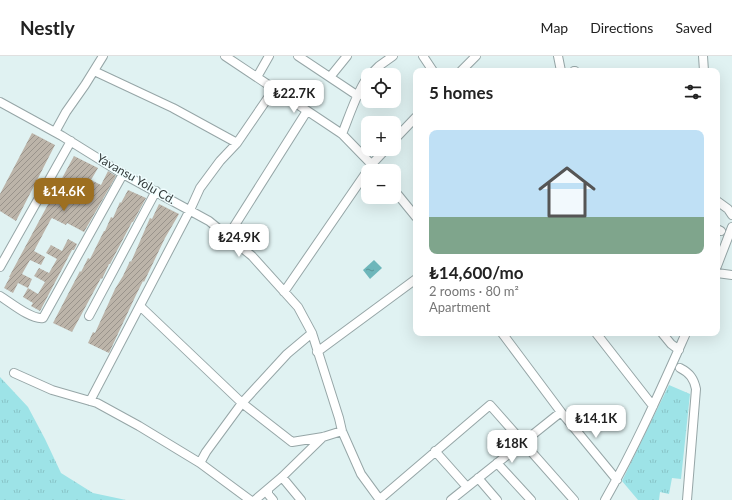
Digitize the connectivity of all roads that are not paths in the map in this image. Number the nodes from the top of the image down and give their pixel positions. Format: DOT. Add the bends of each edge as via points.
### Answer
graph roads {
  1 [pos="103,56"];
  2 [pos="224,56"];
  3 [pos="269,56"];
  4 [pos="298,56"];
  5 [pos="347,56"];
  6 [pos="393,56"];
  7 [pos="423,56"];
  8 [pos="476,56"];
  9 [pos="558,56"];
  10 [pos="703,56"];
  11 [pos="377,68"];
  12 [pos="431,68"];
  13 [pos="464,68"];
  14 [pos="560,68"];
  15 [pos="704,68"];
  16 [pos="94,71"];
  17 [pos="257,77"];
  18 [pos="330,77"];
  19 [pos="274,89"];
  20 [pos="361,89"];
  21 [pos="358,96"];
  22 [pos="0,102"];
  23 [pos="307,111"];
  24 [pos="413,120"];
  25 [pos="55,132"];
  26 [pos="401,133"];
  27 [pos="342,134"];
  28 [pos="71,142"];
  29 [pos="237,143"];
  30 [pos="379,156"];
  31 [pos="372,164"];
  32 [pos="123,174"];
  33 [pos="361,180"];
  34 [pos="156,191"];
  35 [pos="401,198"];
  36 [pos="720,203"];
  37 [pos="190,210"];
  38 [pos="413,211"];
  39 [pos="732,215"];
  40 [pos="732,227"];
  41 [pos="228,236"];
  42 [pos="720,253"];
  43 [pos="0,267"];
  44 [pos="720,273"];
  45 [pos="732,275"];
  46 [pos="413,281"];
  47 [pos="284,292"];
  48 [pos="0,296"];
  49 [pos="140,306"];
  50 [pos="89,316"];
  51 [pos="312,333"];
  52 [pos="504,336"];
  53 [pos="598,336"];
  54 [pos="665,336"];
  55 [pos="685,336"];
  56 [pos="678,350"];
  57 [pos="317,352"];
  58 [pos="680,368"];
  59 [pos="14,373"];
  60 [pos="90,401"];
  61 [pos="242,404"];
  62 [pos="653,406"];
  63 [pos="561,412"];
  64 [pos="342,431"];
  65 [pos="323,437"];
  66 [pos="523,443"];
  67 [pos="435,452"];
  68 [pos="200,463"];
  69 [pos="497,463"];
  70 [pos="282,477"];
  71 [pos="478,478"];
  72 [pos="617,480"];
  73 [pos="467,487"];
  74 [pos="268,490"];
  75 [pos="250,500"];
  76 [pos="255,500"];
  77 [pos="273,500"];
  78 [pos="301,500"];
  79 [pos="380,500"];
  80 [pos="452,500"];
  81 [pos="497,500"];
  82 [pos="531,500"];
  83 [pos="574,500"];
  84 [pos="605,500"];
  85 [pos="687,500"];
  1 -- 16 [label="street"];
  2 -- 17 [label="street"];
  3 -- 17 [label="street"];
  4 -- 18 [label="street"];
  5 -- 18 [label="street"];
  6 -- 11 [label="street"];
  7 -- 12 [label="street"];
  8 -- 13 [label="street"];
  9 -- 14 [label="street"];
  10 -- 15 [label="street"];
  16 -- 25 [label="street"];
  16 -- 29 [label="street" via="173,108"];
  17 -- 19 [label="street"];
  18 -- 21 [label="street"];
  19 -- 23 [label="street"];
  19 -- 29 [label="street"];
  20 -- 21 [label="street"];
  21 -- 27 [label="street"];
  22 -- 25 [label="street, Yavansu Yolu Cd."];
  23 -- 27 [label="street"];
  23 -- 41 [label="street"];
  24 -- 26 [label="street"];
  25 -- 28 [label="street, Yavansu Yolu Cd."];
  27 -- 31 [label="street"];
  28 -- 32 [label="street, Yavansu Yolu Cd."];
  28 -- 43 [label="street"];
  29 -- 37 [label="street" via="200,188"];
  30 -- 31 [label="street"];
  32 -- 34 [label="street, Yavansu Yolu Cd."];
  32 -- 48 [label="street" via="43,318 38,319 22,311"];
  33 -- 47 [label="street"];
  34 -- 37 [label="street, Yavansu Yolu Cd."];
  34 -- 50 [label="street"];
  35 -- 38 [label="street"];
  36 -- 39 [label="street"];
  37 -- 41 [label="street, Yavansu Yolu Cd."];
  37 -- 49 [label="street"];
  40 -- 42 [label="street"];
  41 -- 47 [label="street, Yavansu Yolu Cd." via="252,256"];
  44 -- 45 [label="street"];
  46 -- 57 [label="street"];
  47 -- 51 [label="street, Yavansu Yolu Cd." via="298,307"];
  49 -- 60 [label="street"];
  49 -- 61 [label="street"];
  51 -- 57 [label="street, Yavansu Yolu Cd."];
  51 -- 61 [label="street" via="287,354"];
  52 -- 63 [label="street"];
  53 -- 62 [label="street"];
  54 -- 56 [label="street"];
  55 -- 56 [label="street"];
  56 -- 62 [label="street"];
  57 -- 64 [label="street, Yavansu Yolu Cd."];
  58 -- 85 [label="street" via="687,371 694,380 696,389"];
  59 -- 60 [label="street" via="52,390"];
  60 -- 68 [label="street" via="139,426"];
  61 -- 65 [label="street" via="292,442"];
  61 -- 68 [label="street"];
  62 -- 72 [label="street"];
  63 -- 66 [label="street"];
  63 -- 72 [label="street"];
  64 -- 65 [label="street"];
  64 -- 79 [label="street, Yavansu Yolu Cd." via="361,474"];
  65 -- 70 [label="street"];
  66 -- 67 [label="street" via="490,405"];
  66 -- 69 [label="street"];
  66 -- 83 [label="street"];
  67 -- 73 [label="street"];
  67 -- 79 [label="street"];
  68 -- 75 [label="street"];
  69 -- 71 [label="street"];
  69 -- 82 [label="street"];
  70 -- 74 [label="street"];
  70 -- 78 [label="street"];
  71 -- 73 [label="street"];
  71 -- 81 [label="street"];
  72 -- 84 [label="street"];
  73 -- 80 [label="street"];
  74 -- 76 [label="street"];
  74 -- 77 [label="street"];
}
